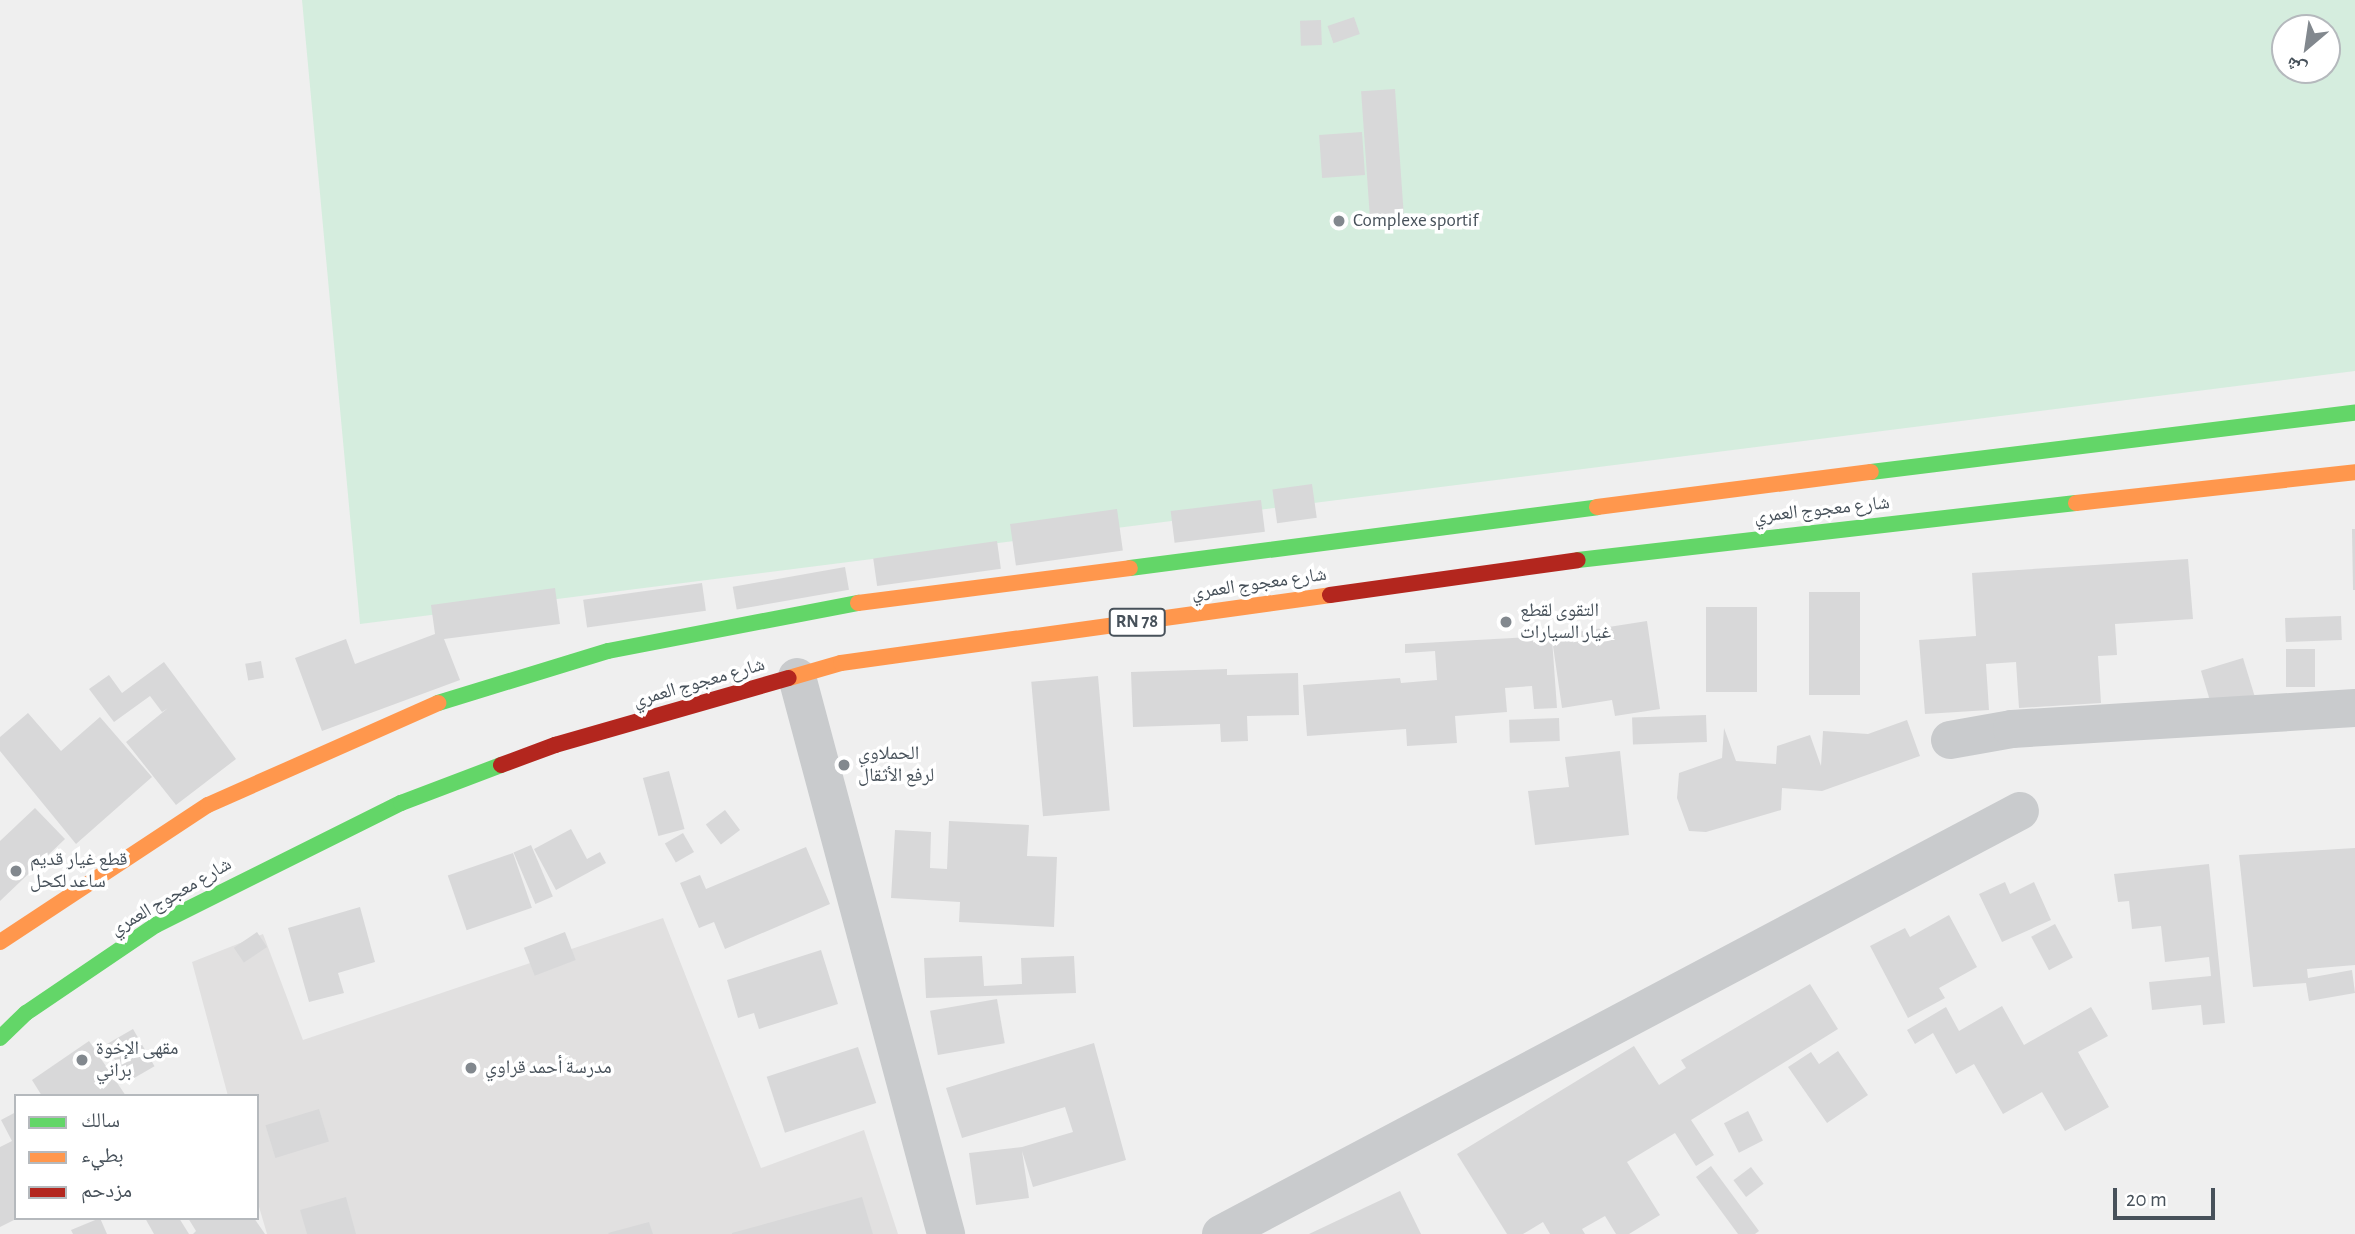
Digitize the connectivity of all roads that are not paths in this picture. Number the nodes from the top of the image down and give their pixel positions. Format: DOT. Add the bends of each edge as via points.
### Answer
graph roads {
  1 [pos="2355,413"];
  2 [pos="2355,472"];
  3 [pos="797,677"];
  4 [pos="2355,708"];
  5 [pos="1950,740"];
  6 [pos="2020,811"];
  7 [pos="0,942"];
  8 [pos="0,1038"];
  9 [pos="946,1234"];
  10 [pos="1221,1234"];
  1 -- 7 [label="main road, شارع معجوج العمري" via="812,609 608,651 438,703 208,805"];
  2 -- 3 [label="main road, شارع معجوج العمري / RN 78" via="1651,550 841,663"];
  3 -- 8 [label="main road, شارع معجوج العمري / RN 78" via="555,745 401,803 156,925 26,1013"];
  3 -- 9 [label="street"];
  4 -- 5 [label="street" via="2012,729"];
  6 -- 10 [label="street"];
}
